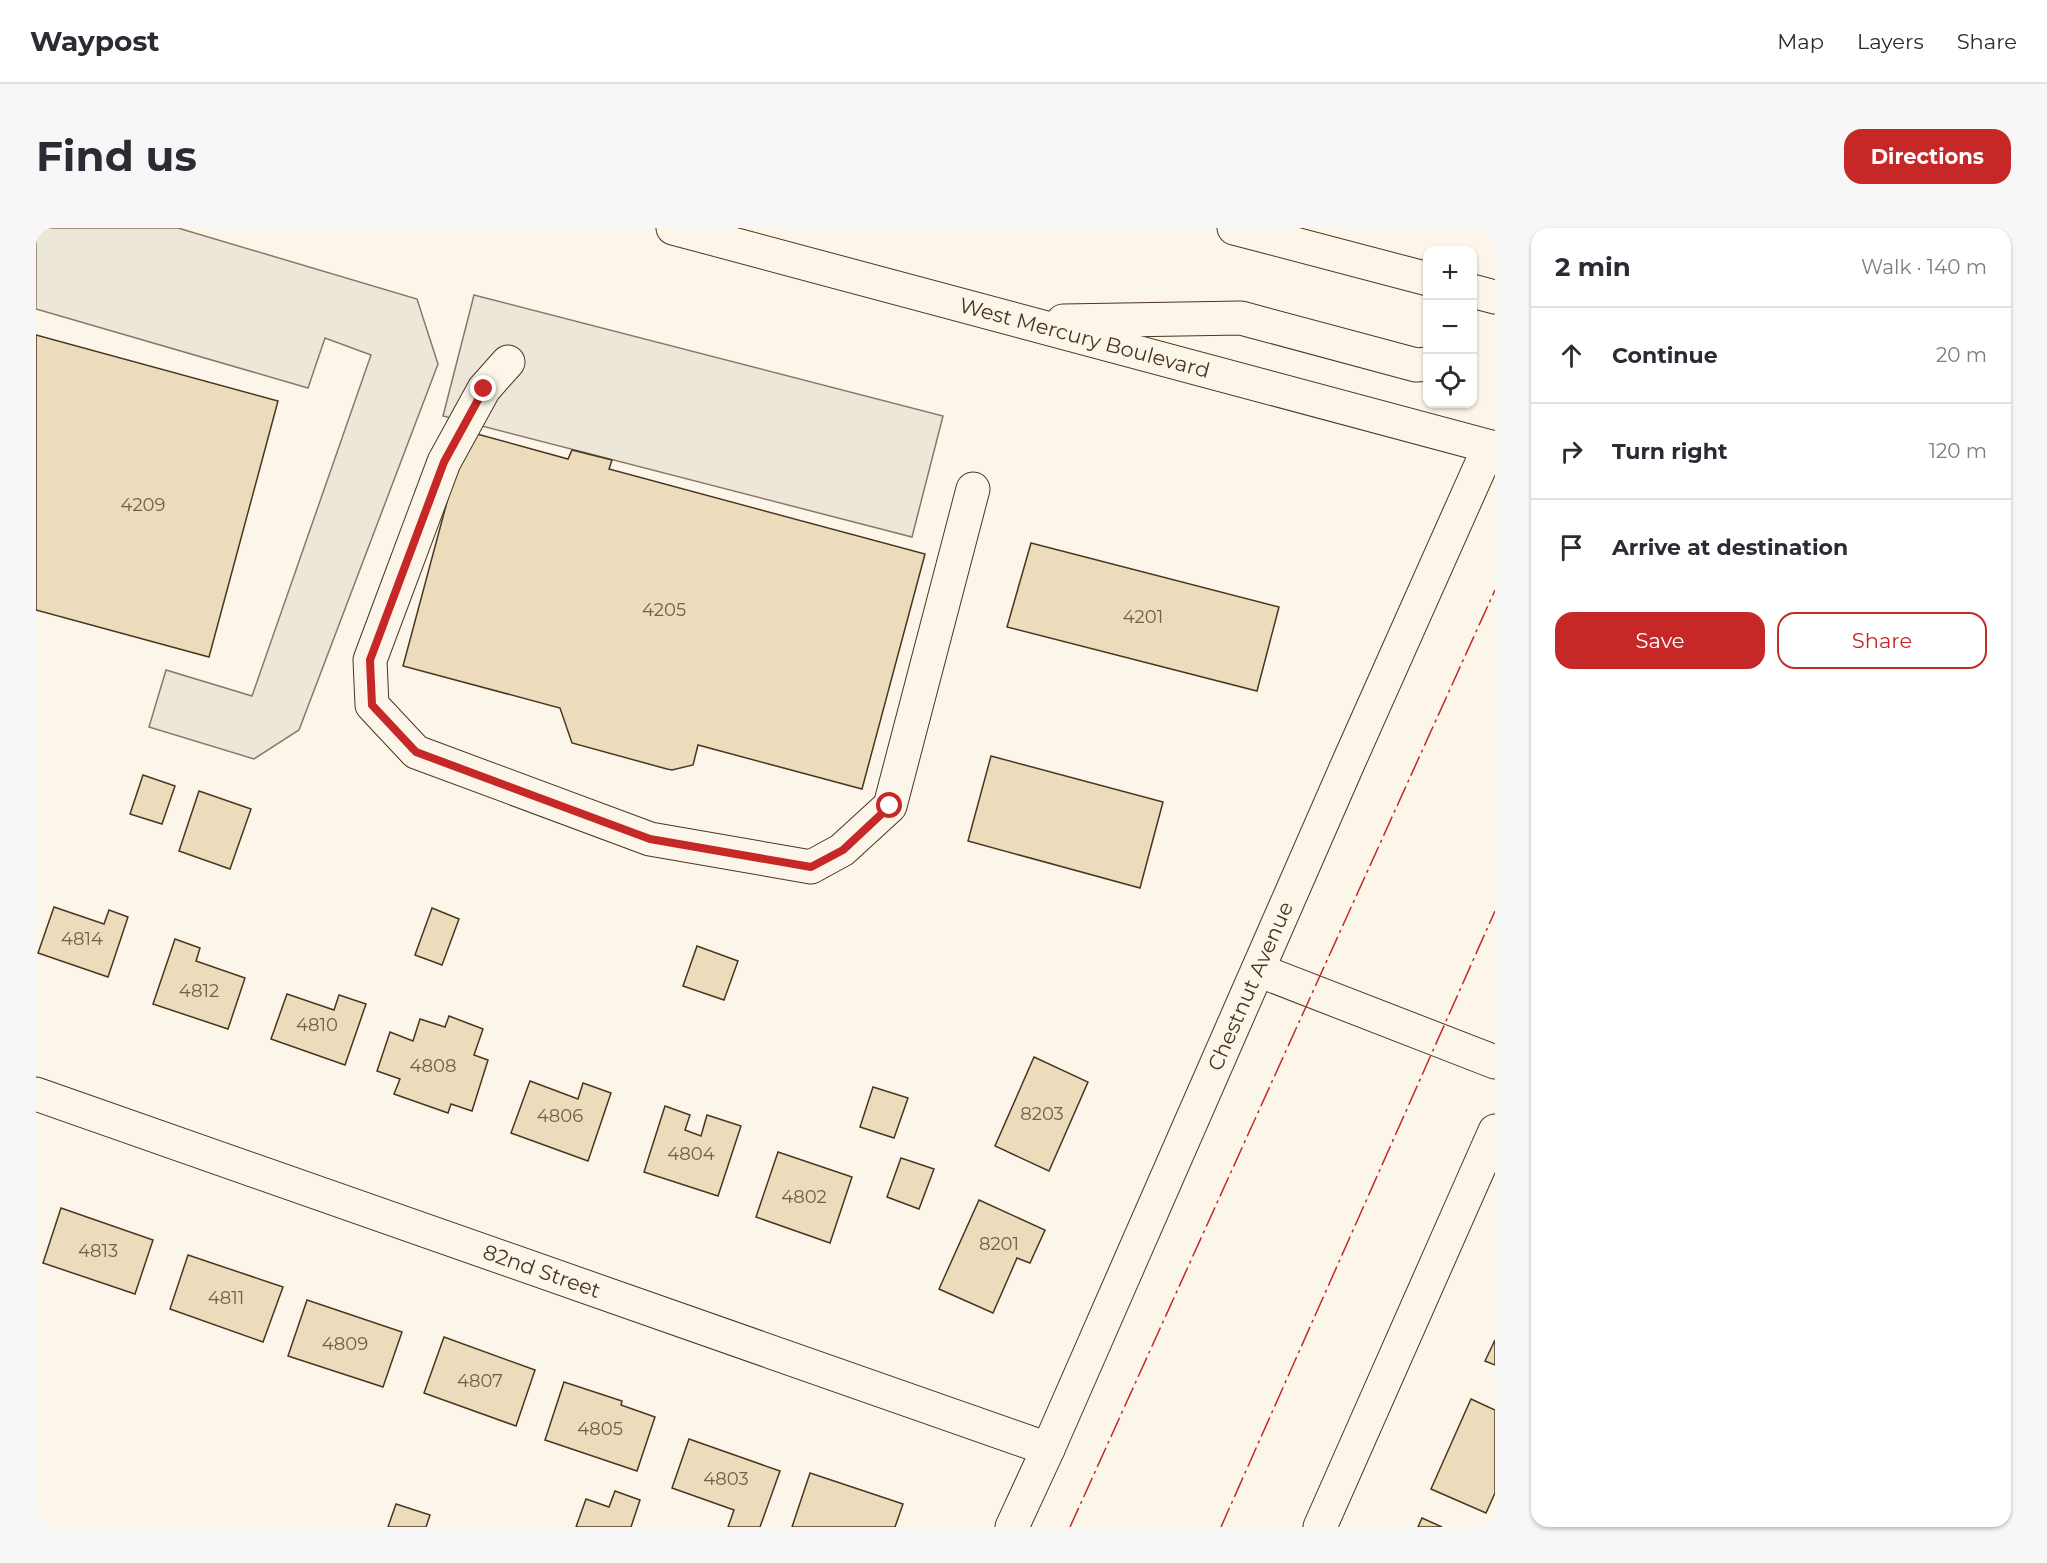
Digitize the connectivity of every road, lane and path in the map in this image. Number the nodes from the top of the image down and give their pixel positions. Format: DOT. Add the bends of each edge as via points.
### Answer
graph roads {
  1 [pos="673,228"];
  2 [pos="1234,228"];
  3 [pos="1423,278"];
  4 [pos="1025,322"];
  5 [pos="508,362"];
  6 [pos="1423,364"];
  7 [pos="1493,444"];
  8 [pos="973,489"];
  9 [pos="1258,970"];
  10 [pos="1495,1062"];
  11 [pos="36,1094"];
  12 [pos="1495,1131"];
  13 [pos="1048,1449"];
  14 [pos="1012,1527"];
  15 [pos="1320,1527"];
  1 -- 4 [label="main road, West Mercury Boulevard"];
  2 -- 3 [label="main road"];
  4 -- 6 [label="main road" via="1241,318"];
  4 -- 7 [label="main road, West Mercury Boulevard"];
  5 -- 8 [label="main road" via="484,389 444,462 370,660 372,705 416,752 650,839 811,867 843,850 890,806"];
  7 -- 9 [label="main road, Chestnut Avenue"];
  9 -- 10 [label="main road"];
  9 -- 13 [label="main road, Chestnut Avenue"];
  11 -- 13 [label="main road, 82nd Street"];
  12 -- 15 [label="main road"];
  13 -- 14 [label="main road, Chestnut Avenue"];
}
